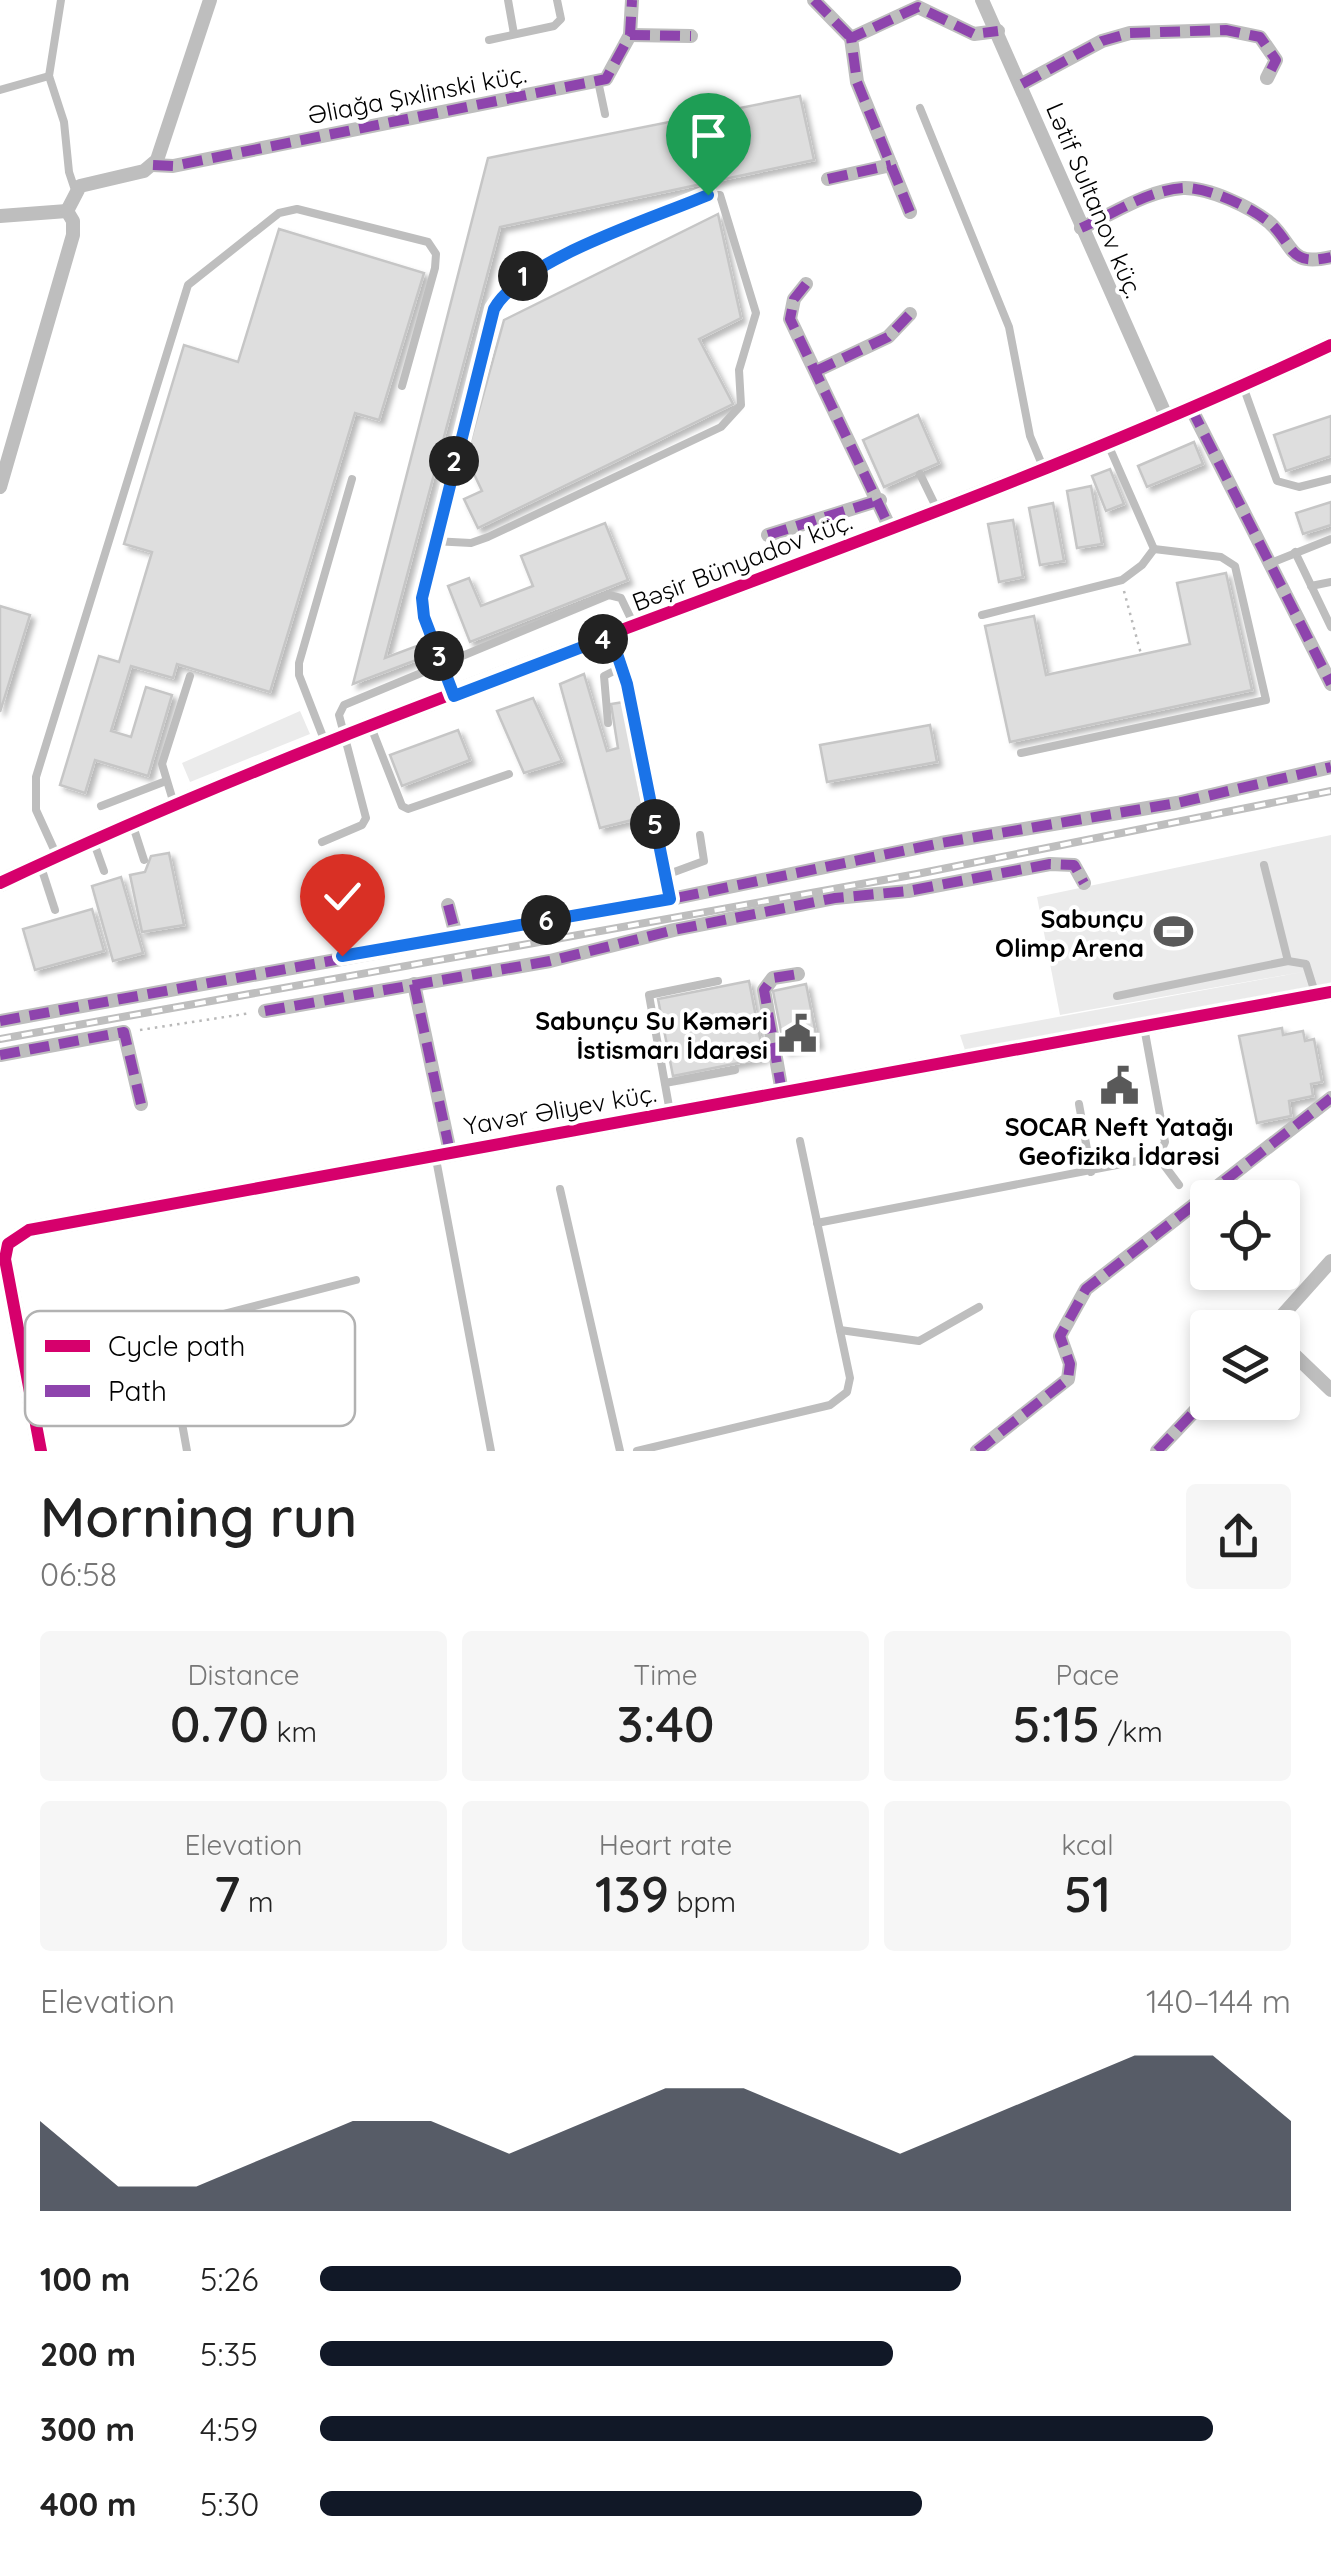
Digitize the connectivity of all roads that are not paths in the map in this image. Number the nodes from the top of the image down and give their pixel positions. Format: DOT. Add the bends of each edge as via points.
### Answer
graph roads {
  1 [pos="62,0"];
  2 [pos="210,0"];
  3 [pos="508,0"];
  4 [pos="557,0"];
  5 [pos="632,0"];
  6 [pos="814,0"];
  7 [pos="982,0"];
  8 [pos="998,30"];
  9 [pos="514,34"];
  10 [pos="630,35"];
  11 [pos="691,36"];
  12 [pos="851,38"];
  13 [pos="489,40"];
  14 [pos="49,76"];
  15 [pos="1267,78"];
  16 [pos="598,81"];
  17 [pos="1022,84"];
  18 [pos="0,90"];
  19 [pos="920,108"];
  20 [pos="605,114"];
  21 [pos="152,165"];
  22 [pos="891,166"];
  23 [pos="828,179"];
  24 [pos="75,190"];
  25 [pos="67,211"];
  26 [pos="910,212"];
  27 [pos="0,216"];
  28 [pos="1081,228"];
  29 [pos="1331,257"];
  30 [pos="806,284"];
  31 [pos="910,314"];
  32 [pos="1331,345"];
  33 [pos="816,371"];
  34 [pos="402,386"];
  35 [pos="1242,386"];
  36 [pos="1191,408"];
  37 [pos="1167,418"];
  38 [pos="1107,442"];
  39 [pos="1043,467"];
  40 [pos="920,474"];
  41 [pos="352,479"];
  42 [pos="1331,479"];
  43 [pos="0,487"];
  44 [pos="880,500"];
  45 [pos="937,509"];
  46 [pos="890,528"];
  47 [pos="768,535"];
  48 [pos="1331,539"];
  49 [pos="434,542"];
  50 [pos="1154,550"];
  51 [pos="1294,552"];
  52 [pos="1271,563"];
  53 [pos="1331,582"];
  54 [pos="1311,586"];
  55 [pos="982,614"];
  56 [pos="635,627"];
  57 [pos="1331,627"];
  58 [pos="611,636"];
  59 [pos="441,662"];
  60 [pos="622,666"];
  61 [pos="190,676"];
  62 [pos="1331,684"];
  63 [pos="454,696"];
  64 [pos="608,723"];
  65 [pos="372,727"];
  66 [pos="346,737"];
  67 [pos="326,745"];
  68 [pos="1020,753"];
  69 [pos="1331,767"];
  70 [pos="509,774"];
  71 [pos="166,781"];
  72 [pos="174,804"];
  73 [pos="100,806"];
  74 [pos="132,821"];
  75 [pos="700,835"];
  76 [pos="92,839"];
  77 [pos="322,842"];
  78 [pos="48,860"];
  79 [pos="144,860"];
  80 [pos="1264,865"];
  81 [pos="104,871"];
  82 [pos="666,875"];
  83 [pos="0,883"];
  84 [pos="1084,883"];
  85 [pos="670,899"];
  86 [pos="448,906"];
  87 [pos="55,910"];
  88 [pos="456,935"];
  89 [pos="1288,961"];
  90 [pos="798,974"];
  91 [pos="718,981"];
  92 [pos="414,984"];
  93 [pos="1323,994"];
  94 [pos="1117,996"];
  95 [pos="264,1011"];
  96 [pos="0,1021"];
  97 [pos="1144,1027"];
  98 [pos="0,1055"];
  99 [pos="735,1070"];
  100 [pos="664,1083"];
  101 [pos="782,1092"];
  102 [pos="1331,1098"];
  103 [pos="141,1104"];
  104 [pos="1079,1104"];
  105 [pos="670,1112"];
  106 [pos="800,1140"];
  107 [pos="443,1153"];
  108 [pos="1158,1157"];
  109 [pos="1091,1172"];
  110 [pos="1179,1185"];
  111 [pos="560,1189"];
  112 [pos="816,1223"];
  113 [pos="3,1249"];
  114 [pos="1331,1262"];
  115 [pos="356,1280"];
  116 [pos="980,1306"];
  117 [pos="1288,1310"];
  118 [pos="235,1311"];
  119 [pos="840,1330"];
  120 [pos="1300,1360"];
  121 [pos="25,1366"];
  122 [pos="1331,1390"];
  123 [pos="1190,1415"];
  124 [pos="36,1426"];
  125 [pos="182,1426"];
  126 [pos="41,1451"];
  127 [pos="187,1451"];
  128 [pos="491,1451"];
  129 [pos="620,1451"];
  130 [pos="637,1451"];
  131 [pos="976,1451"];
  132 [pos="1157,1451"];
  1 -- 14 [label="lane"];
  2 -- 21 [label="street" via="164,146"];
  3 -- 9 [label="lane"];
  4 -- 9 [label="lane" via="559,23"];
  5 -- 10 [label="street"];
  6 -- 12 [label="street"];
  7 -- 8 [label="street, Lətif Sultanov küç."];
  8 -- 12 [label="street" via="974,34 918,7"];
  8 -- 17 [label="street, Lətif Sultanov küç."];
  9 -- 13 [label="lane"];
  10 -- 11 [label="street"];
  10 -- 16 [label="street" via="612,73"];
  12 -- 22 [label="street" via="857,82"];
  14 -- 18 [label="lane"];
  14 -- 24 [label="lane"];
  15 -- 17 [label="street" via="1276,60 1260,37 1212,30 1116,36"];
  16 -- 20 [label="lane"];
  16 -- 21 [label="street, Əliağa Şıxlinski küç."];
  17 -- 28 [label="street, Lətif Sultanov küç."];
  19 -- 39 [label="lane" via="1009,327 1030,436"];
  21 -- 24 [label="street, Əliağa Şıxlinski küç."];
  22 -- 23 [label="street"];
  22 -- 26 [label="street"];
  24 -- 25 [label="street"];
  25 -- 27 [label="street"];
  25 -- 43 [label="street" via="72,234"];
  28 -- 29 [label="street" via="1156,193 1195,188 1268,221 1296,256"];
  28 -- 37 [label="street, Lətif Sultanov küç."];
  30 -- 33 [label="street" via="790,319"];
  31 -- 33 [label="street" via="888,337"];
  32 -- 35 [label="street, Bəşir Bünyadov küç."];
  33 -- 44 [label="street"];
  34 -- 78 [label="lane" via="435,268 428,242 297,209 279,213 188,285 36,778"];
  35 -- 36 [label="street, Bəşir Bünyadov küç."];
  35 -- 42 [label="lane" via="1277,480 1300,487"];
  36 -- 37 [label="street, Bəşir Bünyadov küç."];
  36 -- 52 [label="street"];
  37 -- 38 [label="street, Bəşir Bünyadov küç."];
  38 -- 39 [label="street, Bəşir Bünyadov küç."];
  38 -- 50 [label="lane"];
  39 -- 45 [label="street, Bəşir Bünyadov küç."];
  40 -- 45 [label="lane"];
  41 -- 67 [label="lane" via="299,664"];
  44 -- 46 [label="street"];
  44 -- 47 [label="street"];
  45 -- 46 [label="street, Bəşir Bünyadov küç."];
  46 -- 56 [label="street, Bəşir Bünyadov küç."];
  48 -- 51 [label="lane"];
  49 -- 49 [label="lane" via="502,294 536,268 720,195 756,313 736,414 721,428 488,537"];
  49 -- 59 [label="lane" via="422,598"];
  50 -- 55 [label="lane" via="1122,580"];
  50 -- 68 [label="lane" via="1221,557 1234,566 1266,700"];
  51 -- 52 [label="lane"];
  51 -- 54 [label="lane"];
  52 -- 62 [label="street"];
  53 -- 54 [label="lane"];
  54 -- 57 [label="lane"];
  56 -- 58 [label="street, Bəşir Bünyadov küç."];
  56 -- 59 [label="lane" via="621,598 609,595"];
  58 -- 60 [label="lane"];
  58 -- 63 [label="street, Bəşir Bünyadov küç."];
  59 -- 63 [label="lane"];
  59 -- 66 [label="lane" via="344,705 339,716"];
  60 -- 64 [label="lane" via="604,676"];
  60 -- 82 [label="lane"];
  61 -- 71 [label="lane" via="164,756"];
  63 -- 65 [label="street, Bəşir Bünyadov küç."];
  65 -- 66 [label="street, Bəşir Bünyadov küç."];
  65 -- 70 [label="lane" via="408,809"];
  66 -- 67 [label="street, Bəşir Bünyadov küç."];
  66 -- 77 [label="lane" via="366,818"];
  67 -- 72 [label="street, Bəşir Bünyadov küç."];
  69 -- 85 [label="street" via="1177,804 941,843"];
  71 -- 72 [label="lane"];
  71 -- 73 [label="lane"];
  72 -- 74 [label="street, Bəşir Bünyadov küç."];
  74 -- 76 [label="street, Bəşir Bünyadov küç."];
  74 -- 79 [label="lane"];
  75 -- 82 [label="lane" via="704,861"];
  76 -- 78 [label="street, Bəşir Bünyadov küç."];
  76 -- 81 [label="lane"];
  78 -- 83 [label="street, Bəşir Bünyadov küç."];
  78 -- 87 [label="lane"];
  80 -- 89 [label="lane"];
  82 -- 85 [label="lane"];
  84 -- 92 [label="street" via="1074,865 1050,864 835,898"];
  85 -- 88 [label="street"];
  86 -- 88 [label="street"];
  88 -- 96 [label="street"];
  89 -- 93 [label="lane" via="1310,968"];
  89 -- 94 [label="lane"];
  90 -- 101 [label="street" via="774,978 764,990"];
  91 -- 100 [label="lane" via="649,995"];
  92 -- 95 [label="street"];
  92 -- 107 [label="street"];
  93 -- 97 [label="street, Yavər Əliyev küç."];
  97 -- 101 [label="street, Yavər Əliyev küç."];
  97 -- 108 [label="lane" via="1164,1142"];
  98 -- 103 [label="street" via="124,1032"];
  99 -- 100 [label="lane"];
  100 -- 105 [label="lane"];
  101 -- 105 [label="street, Yavər Əliyev küç."];
  102 -- 131 [label="street" via="1086,1288 1060,1336 1068,1379"];
  104 -- 109 [label="lane"];
  105 -- 107 [label="street, Yavər Əliyev küç."];
  106 -- 112 [label="lane"];
  107 -- 113 [label="street, Yavər Əliyev küç." via="41,1227"];
  107 -- 128 [label="lane"];
  108 -- 109 [label="lane"];
  108 -- 110 [label="lane"];
  109 -- 112 [label="lane"];
  111 -- 129 [label="lane"];
  112 -- 119 [label="lane"];
  113 -- 121 [label="street, Yavər Əliyev küç."];
  114 -- 117 [label="street"];
  115 -- 118 [label="lane"];
  116 -- 119 [label="lane" via="919,1341"];
  119 -- 130 [label="lane" via="850,1378 842,1400"];
  120 -- 122 [label="street"];
  123 -- 132 [label="street"];
  124 -- 126 [label="street, Yavər Əliyev küç."];
  125 -- 127 [label="lane"];
}
